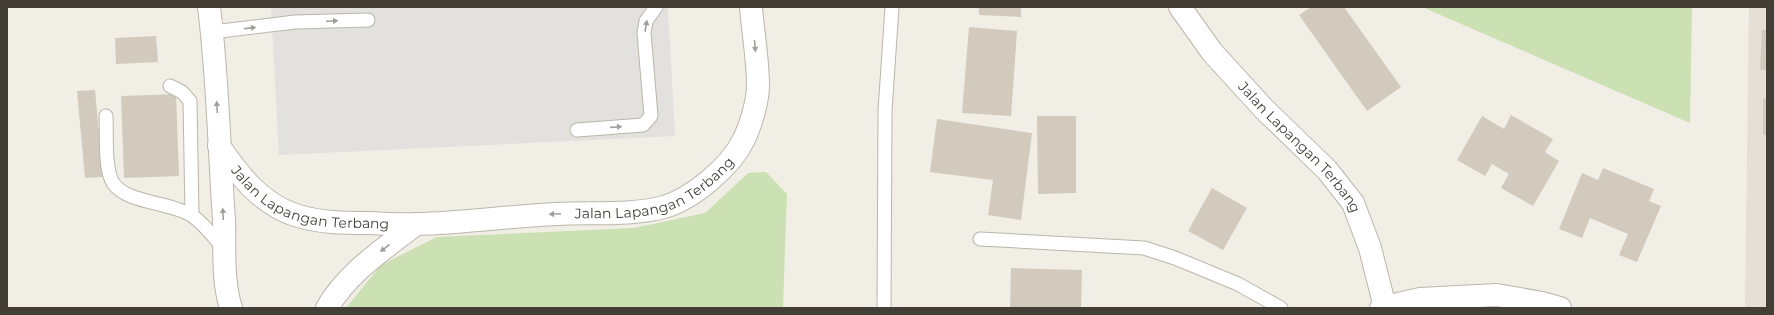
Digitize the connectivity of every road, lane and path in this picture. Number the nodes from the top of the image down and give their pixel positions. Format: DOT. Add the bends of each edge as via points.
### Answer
graph roads {
  1 [pos="209,7"];
  2 [pos="656,7"];
  3 [pos="751,7"];
  4 [pos="892,7"];
  5 [pos="1180,7"];
  6 [pos="368,20"];
  7 [pos="212,32"];
  8 [pos="170,86"];
  9 [pos="106,116"];
  10 [pos="577,130"];
  11 [pos="219,146"];
  12 [pos="192,215"];
  13 [pos="416,224"];
  14 [pos="980,240"];
  15 [pos="225,250"];
  16 [pos="1383,307"];
  17 [pos="231,308"];
  18 [pos="327,308"];
  19 [pos="884,308"];
  20 [pos="1281,308"];
  21 [pos="1560,308"];
  1 -- 7 [label="street, Jalan Lapangan Terbang"];
  10 -- 2 [label="lane, one-way" via="643,125 652,116 644,33 646,21"];
  3 -- 13 [label="street, Jalan Lapangan Terbang, one-way" via="758,87 750,123 743,142 733,156 698,190 686,198 665,206 627,214 558,214"];
  4 -- 19 [label="lane" via="886,112"];
  5 -- 16 [label="street, Jalan Lapangan Terbang" via="1212,52 1264,109 1327,170 1353,203 1370,248"];
  7 -- 6 [label="lane, one-way" via="295,22"];
  11 -- 7 [label="street, Jalan Lapangan Terbang, one-way"];
  8 -- 12 [label="lane" via="182,92 190,101"];
  9 -- 12 [label="lane" via="109,172 114,183 126,194"];
  11 -- 13 [label="street, Jalan Lapangan Terbang" via="256,192 273,205 293,214 343,224"];
  15 -- 11 [label="street, Jalan Lapangan Terbang, one-way"];
  12 -- 15 [label="lane"];
  13 -- 18 [label="street, Jalan Lapangan Terbang, one-way" via="354,273 332,298"];
  14 -- 20 [label="lane" via="1144,248 1238,284"];
  15 -- 17 [label="street, Jalan Lapangan Terbang" via="226,291"];
  16 -- 21 [label="street, Jalan Lapangan Terbang" via="1420,299 1497,296"];
}
